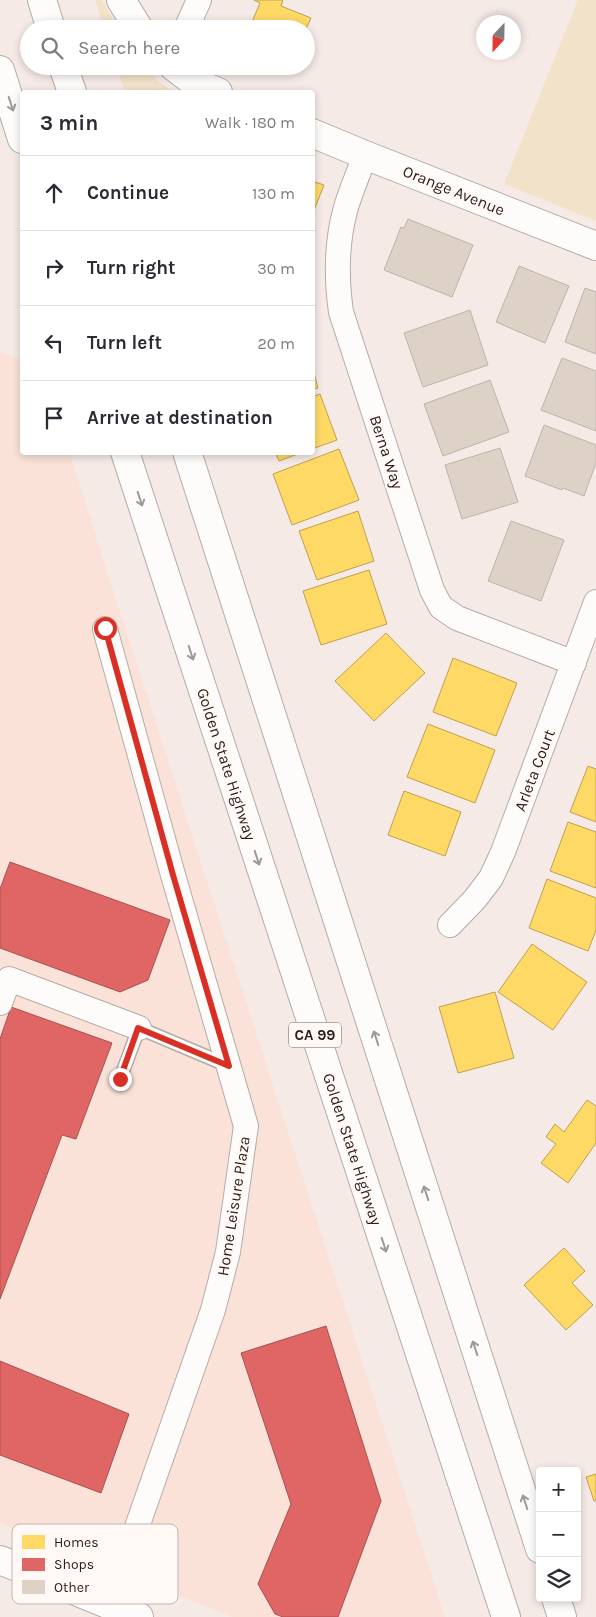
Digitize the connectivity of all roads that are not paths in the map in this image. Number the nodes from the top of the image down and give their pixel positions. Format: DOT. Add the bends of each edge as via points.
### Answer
graph roads {
  1 [pos="42,0"];
  2 [pos="121,0"];
  3 [pos="199,0"];
  4 [pos="48,20"];
  5 [pos="133,20"];
  6 [pos="190,20"];
  7 [pos="0,70"];
  8 [pos="66,75"];
  9 [pos="185,75"];
  10 [pos="71,90"];
  11 [pos="213,90"];
  12 [pos="20,133"];
  13 [pos="315,134"];
  14 [pos="365,155"];
  15 [pos="596,246"];
  16 [pos="126,455"];
  17 [pos="188,455"];
  18 [pos="596,602"];
  19 [pos="105,628"];
  20 [pos="574,663"];
  21 [pos="450,925"];
  22 [pos="0,1003"];
  23 [pos="138,1028"];
  24 [pos="229,1066"];
  25 [pos="120,1079"];
  26 [pos="138,1524"];
  27 [pos="536,1537"];
  28 [pos="0,1560"];
  29 [pos="12,1565"];
  30 [pos="557,1602"];
  31 [pos="107,1604"];
  32 [pos="139,1617"];
  33 [pos="506,1617"];
  34 [pos="562,1617"];
  1 -- 4 [label="main road"];
  2 -- 5 [label="main road"];
  3 -- 6 [label="street"];
  7 -- 12 [label="main road, one-way"];
  8 -- 10 [label="main road"];
  9 -- 11 [label="main road"];
  13 -- 14 [label="main road, Orange Avenue"];
  14 -- 15 [label="main road, Orange Avenue"];
  14 -- 20 [label="street, Berna Way" via="340,234 337,286 340,312 432,590 441,607 457,618"];
  16 -- 33 [label="main road, Golden State Highway / CA 99, one-way"];
  27 -- 17 [label="main road, one-way"];
  18 -- 20 [label="street, Arleta Court"];
  19 -- 24 [label="street, Home Leisure Plaza"];
  20 -- 21 [label="street, Arleta Court" via="504,852 491,878"];
  22 -- 23 [label="street" via="9,979"];
  23 -- 24 [label="lane"];
  23 -- 25 [label="lane"];
  24 -- 26 [label="street, Home Leisure Plaza" via="246,1126 228,1252 210,1318"];
  28 -- 29 [label="main road"];
  30 -- 34 [label="main road"];
  31 -- 32 [label="main road"];
}
